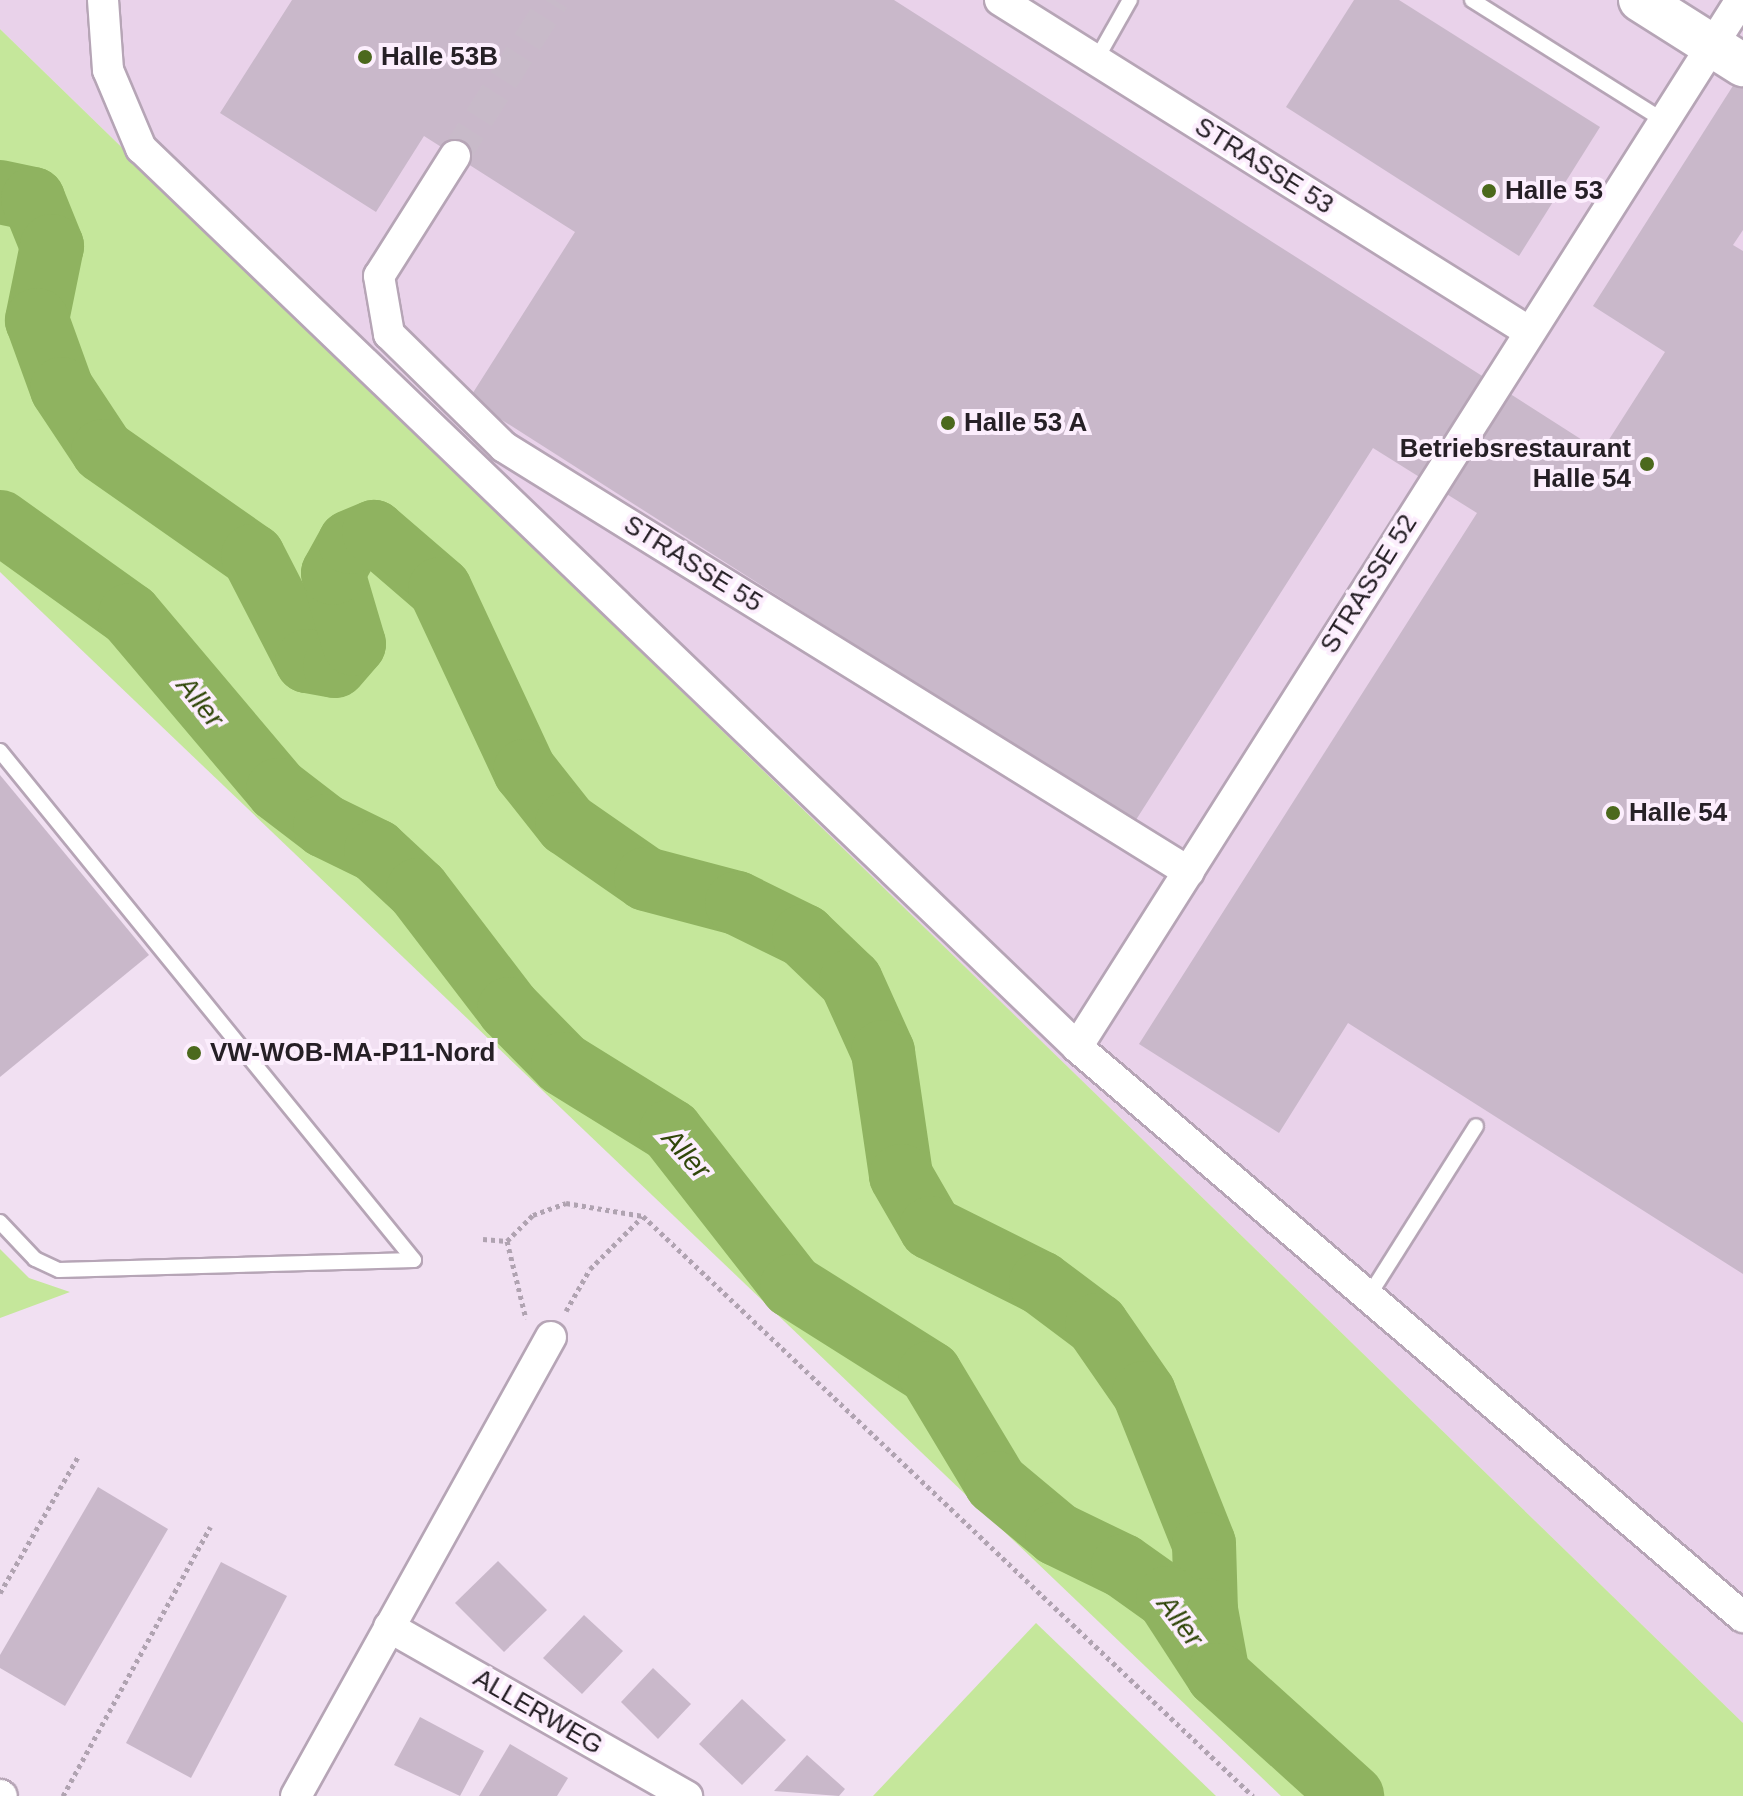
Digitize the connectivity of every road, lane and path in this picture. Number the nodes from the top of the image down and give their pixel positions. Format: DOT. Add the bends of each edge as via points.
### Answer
graph roads {
  1 [pos="103,0"];
  2 [pos="1000,0"];
  3 [pos="1130,0"];
  4 [pos="1472,0"];
  5 [pos="1640,0"];
  6 [pos="1741,0"];
  7 [pos="1728,56"];
  8 [pos="1096,60"];
  9 [pos="1664,121"];
  10 [pos="455,156"];
  11 [pos="1528,331"];
  12 [pos="0,751"];
  13 [pos="1189,872"];
  14 [pos="1077,1047"];
  15 [pos="1476,1126"];
  16 [pos="643,1216"];
  17 [pos="0,1222"];
  18 [pos="483,1239"];
  19 [pos="507,1241"];
  20 [pos="520,1289"];
  21 [pos="1368,1298"];
  22 [pos="551,1337"];
  23 [pos="79,1455"];
  24 [pos="210,1527"];
  25 [pos="0,1593"];
  26 [pos="1743,1617"];
  27 [pos="389,1627"];
  28 [pos="63,1796"];
  29 [pos="296,1796"];
  30 [pos="687,1796"];
  31 [pos="1253,1796"];
  1 -- 14 [label="street" via="108,70 141,148"];
  2 -- 8 [label="street, STRASSE 53"];
  3 -- 8 [label="lane"];
  4 -- 9 [label="lane"];
  5 -- 7 [label="street"];
  6 -- 7 [label="street, STRASSE 52"];
  7 -- 9 [label="street, STRASSE 52"];
  8 -- 11 [label="street, STRASSE 53"];
  9 -- 11 [label="street, STRASSE 52"];
  10 -- 13 [label="street, STRASSE 55" via="379,276 389,334 504,447"];
  11 -- 13 [label="street, STRASSE 52"];
  12 -- 17 [label="lane" via="414,1260 59,1270 35,1259"];
  13 -- 14 [label="street, STRASSE 52"];
  14 -- 21 [label="street"];
  15 -- 21 [label="lane"];
  16 -- 19 [label="path" via="590,1202 548,1206"];
  16 -- 22 [label="path" via="590,1269"];
  16 -- 31 [label="path"];
  18 -- 19 [label="path"];
  19 -- 20 [label="path"];
  21 -- 26 [label="street"];
  22 -- 27 [label="street"];
  23 -- 25 [label="path"];
  24 -- 28 [label="path"];
  27 -- 29 [label="street"];
  27 -- 30 [label="street, ALLERWEG"];
}
